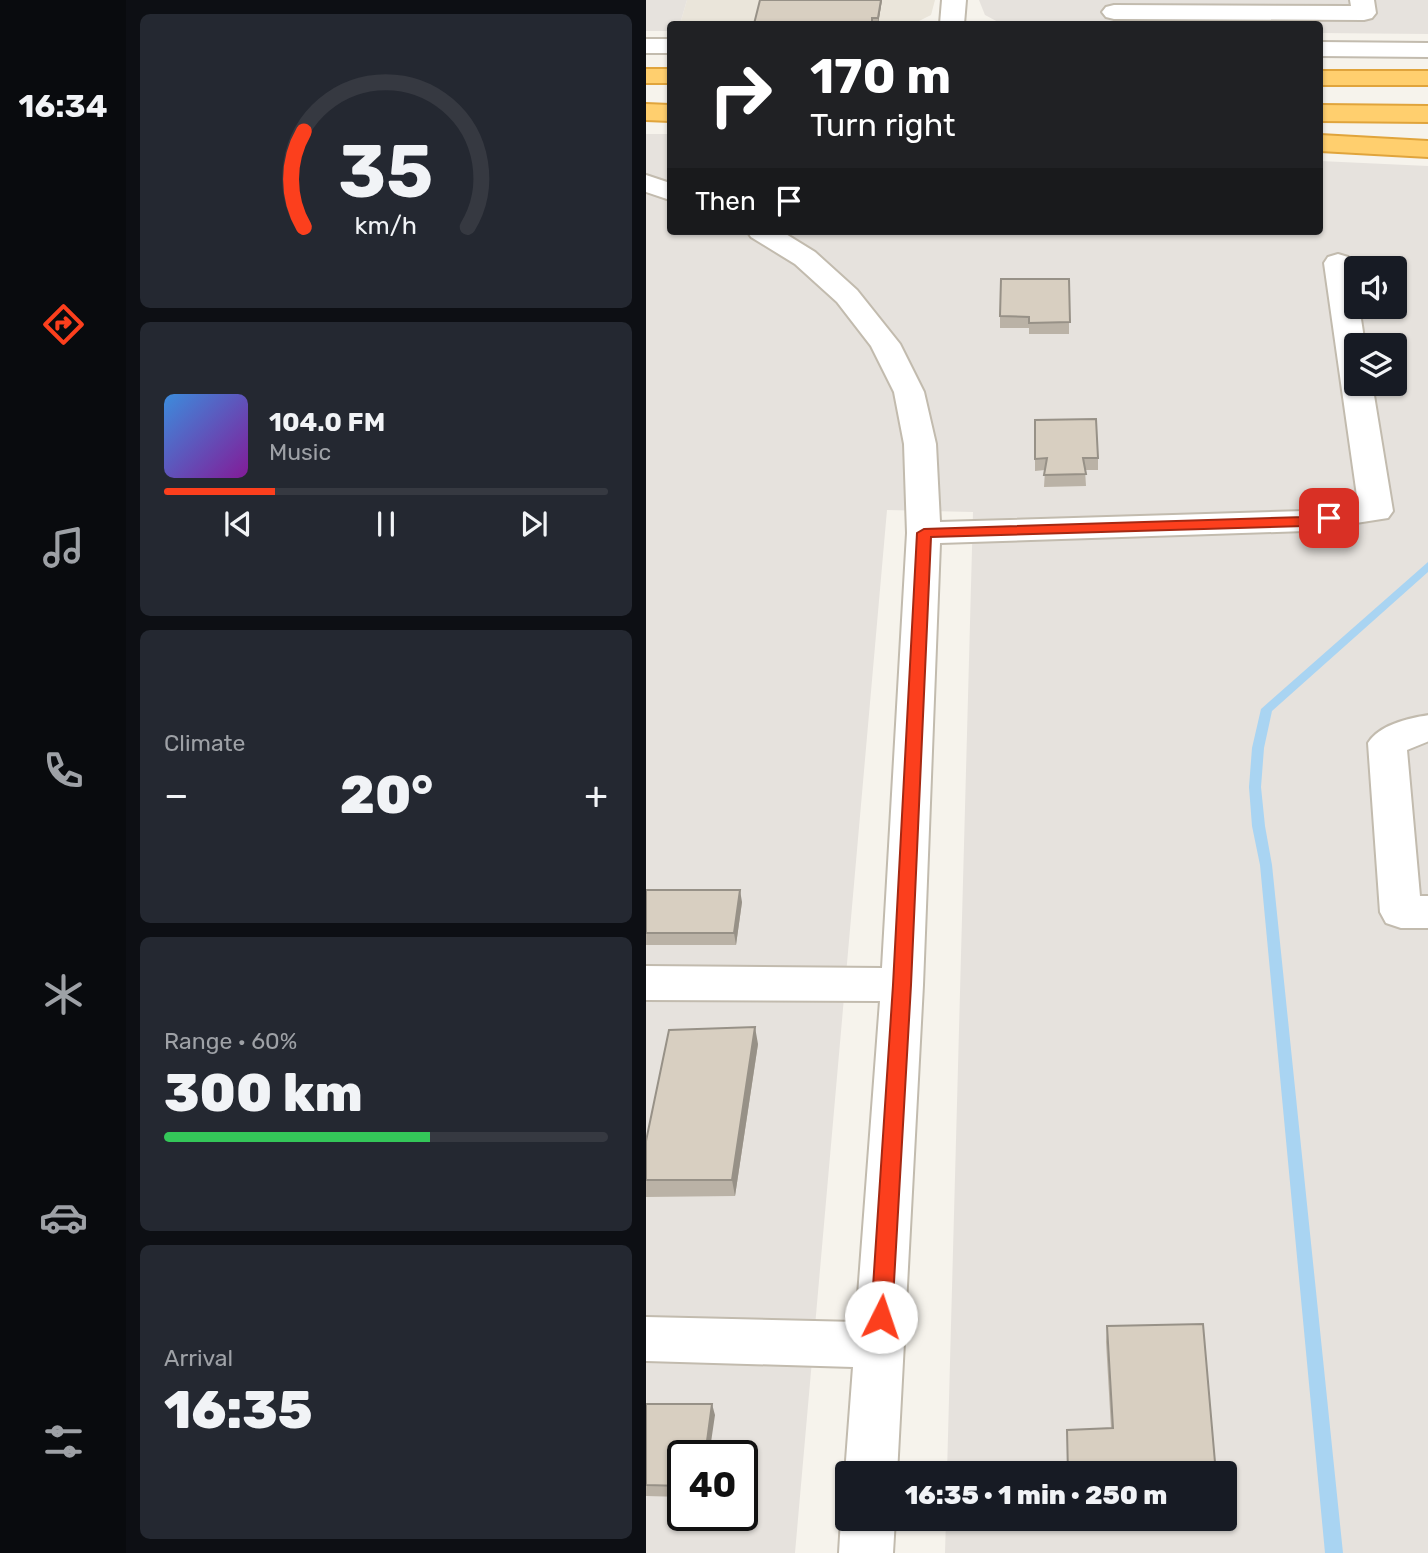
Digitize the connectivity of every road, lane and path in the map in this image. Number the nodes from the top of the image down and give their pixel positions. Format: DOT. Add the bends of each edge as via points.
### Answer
graph roads {
  1 [pos="954,0"];
  2 [pos="1089,0"];
  3 [pos="1362,0"];
  4 [pos="1113,9"];
  5 [pos="1241,12"];
  6 [pos="952,21"];
  7 [pos="646,46"];
  8 [pos="667,46"];
  9 [pos="1323,49"];
  10 [pos="1428,50"];
  11 [pos="646,76"];
  12 [pos="667,76"];
  13 [pos="1428,76"];
  14 [pos="1323,78"];
  15 [pos="646,110"];
  16 [pos="667,111"];
  17 [pos="1323,113"];
  18 [pos="1428,114"];
  19 [pos="1323,144"];
  20 [pos="1428,149"];
  21 [pos="646,183"];
  22 [pos="667,191"];
  23 [pos="768,235"];
  24 [pos="1338,262"];
  25 [pos="1349,333"];
  26 [pos="1358,396"];
  27 [pos="924,533"];
  28 [pos="1428,728"];
  29 [pos="1428,912"];
  30 [pos="646,983"];
  31 [pos="902,985"];
  32 [pos="646,1339"];
  33 [pos="880,1345"];
  34 [pos="872,1461"];
  35 [pos="867,1531"];
  36 [pos="866,1553"];
  1 -- 6 [label="street"];
  2 -- 4 [label="street"];
  3 -- 5 [label="street" via="1364,13"];
  4 -- 5 [label="street"];
  7 -- 8 [label="street"];
  9 -- 10 [label="street"];
  11 -- 12 [label="highway"];
  13 -- 14 [label="highway"];
  15 -- 16 [label="highway"];
  17 -- 18 [label="highway"];
  19 -- 20 [label="highway"];
  21 -- 22 [label="street"];
  23 -- 27 [label="street" via="805,258 838,288 885,344 908,392 920,444"];
  24 -- 25 [label="street"];
  26 -- 27 [label="street" via="1376,511 1305,522"];
  27 -- 31 [label="street"];
  28 -- 29 [label="street" via="1387,743 1401,912"];
  30 -- 31 [label="street"];
  31 -- 33 [label="street"];
  32 -- 33 [label="street"];
  33 -- 34 [label="street"];
  35 -- 36 [label="street"];
}
